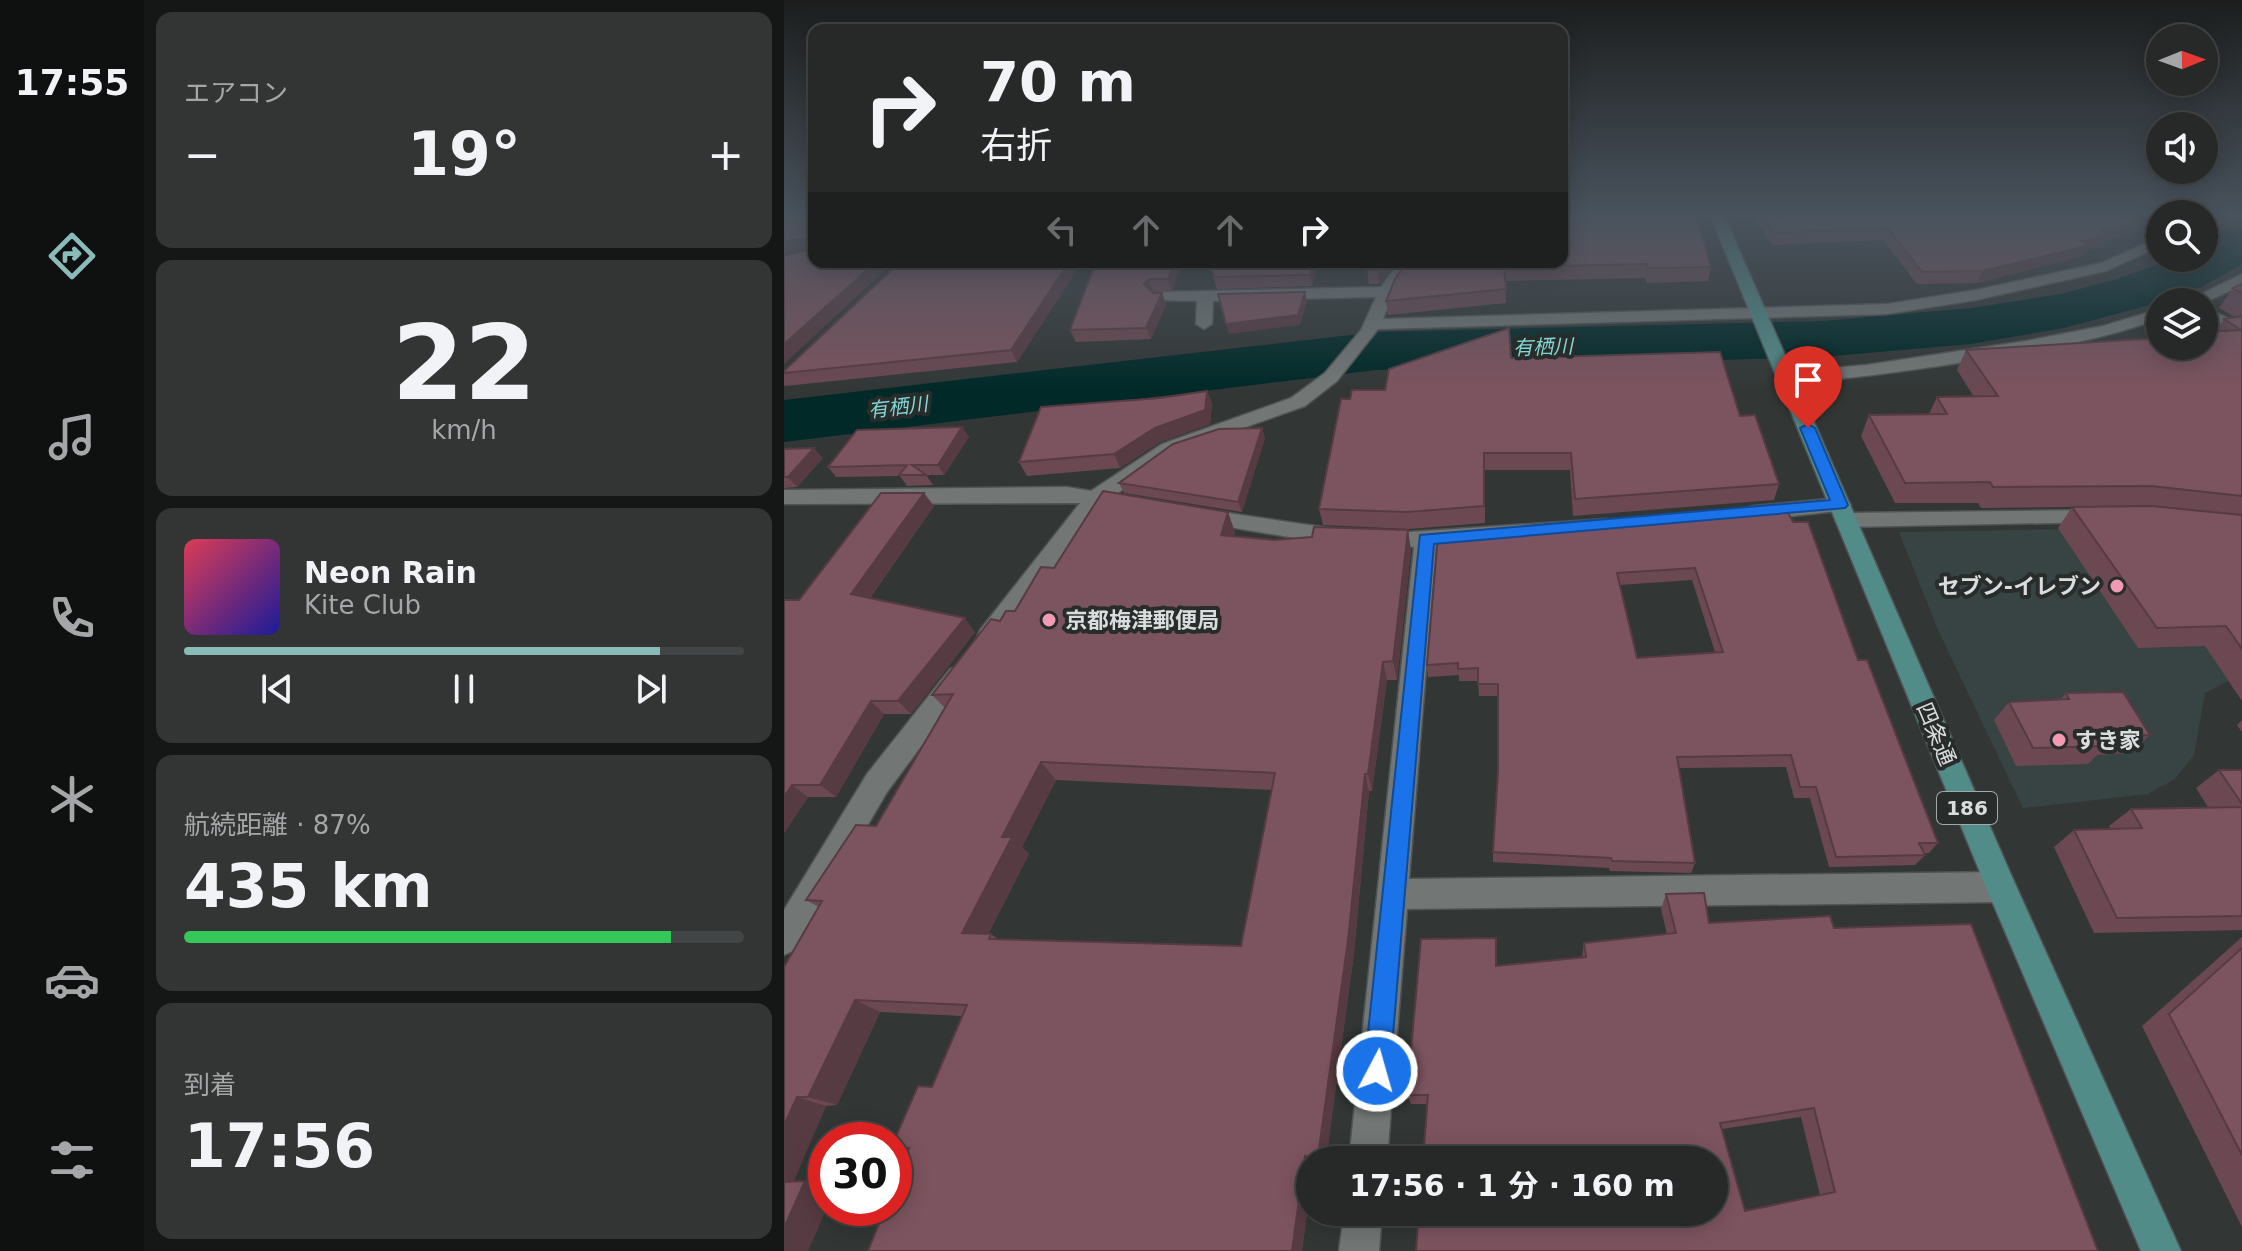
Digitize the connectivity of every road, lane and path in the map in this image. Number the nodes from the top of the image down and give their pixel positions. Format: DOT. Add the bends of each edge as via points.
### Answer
graph roads {
  1 [pos="1399,273"];
  2 [pos="1742,273"];
  3 [pos="2073,273"];
  4 [pos="2242,279"];
  5 [pos="2218,290"];
  6 [pos="1386,292"];
  7 [pos="1205,296"];
  8 [pos="1159,297"];
  9 [pos="1761,317"];
  10 [pos="2146,319"];
  11 [pos="2218,319"];
  12 [pos="1204,324"];
  13 [pos="1371,327"];
  14 [pos="2242,331"];
  15 [pos="1783,370"];
  16 [pos="784,497"];
  17 [pos="1095,498"];
  18 [pos="1155,508"];
  19 [pos="1843,512"];
  20 [pos="1185,513"];
  21 [pos="1731,515"];
  22 [pos="2119,517"];
  23 [pos="1623,524"];
  24 [pos="1426,539"];
  25 [pos="2001,887"];
  26 [pos="1395,894"];
  27 [pos="784,939"];
  28 [pos="1369,1146"];
  29 [pos="1362,1226"];
  30 [pos="1359,1251"];
  31 [pos="2161,1251"];
  1 -- 6 [label="street"];
  2 -- 9 [label="main road, 四条通 / 186"];
  3 -- 9 [label="street" via="1887,309"];
  4 -- 5 [label="street"];
  6 -- 7 [label="street"];
  6 -- 13 [label="street"];
  7 -- 8 [label="street"];
  7 -- 12 [label="street"];
  9 -- 13 [label="street"];
  9 -- 15 [label="main road, 四条通 / 186"];
  10 -- 15 [label="street" via="2045,344 1827,376"];
  11 -- 14 [label="street"];
  13 -- 17 [label="street" via="1331,377 1298,402 1169,448"];
  15 -- 19 [label="main road, 四条通 / 186"];
  16 -- 17 [label="street"];
  17 -- 18 [label="street"];
  17 -- 27 [label="street" via="877,783"];
  19 -- 21 [label="street"];
  19 -- 22 [label="street"];
  19 -- 25 [label="main road, 四条通 / 186"];
  20 -- 24 [label="street" via="1334,538"];
  23 -- 24 [label="street"];
  24 -- 26 [label="street"];
  25 -- 26 [label="street"];
  25 -- 31 [label="main road, 四条通 / 186"];
  26 -- 28 [label="street"];
  29 -- 30 [label="street"];
}
